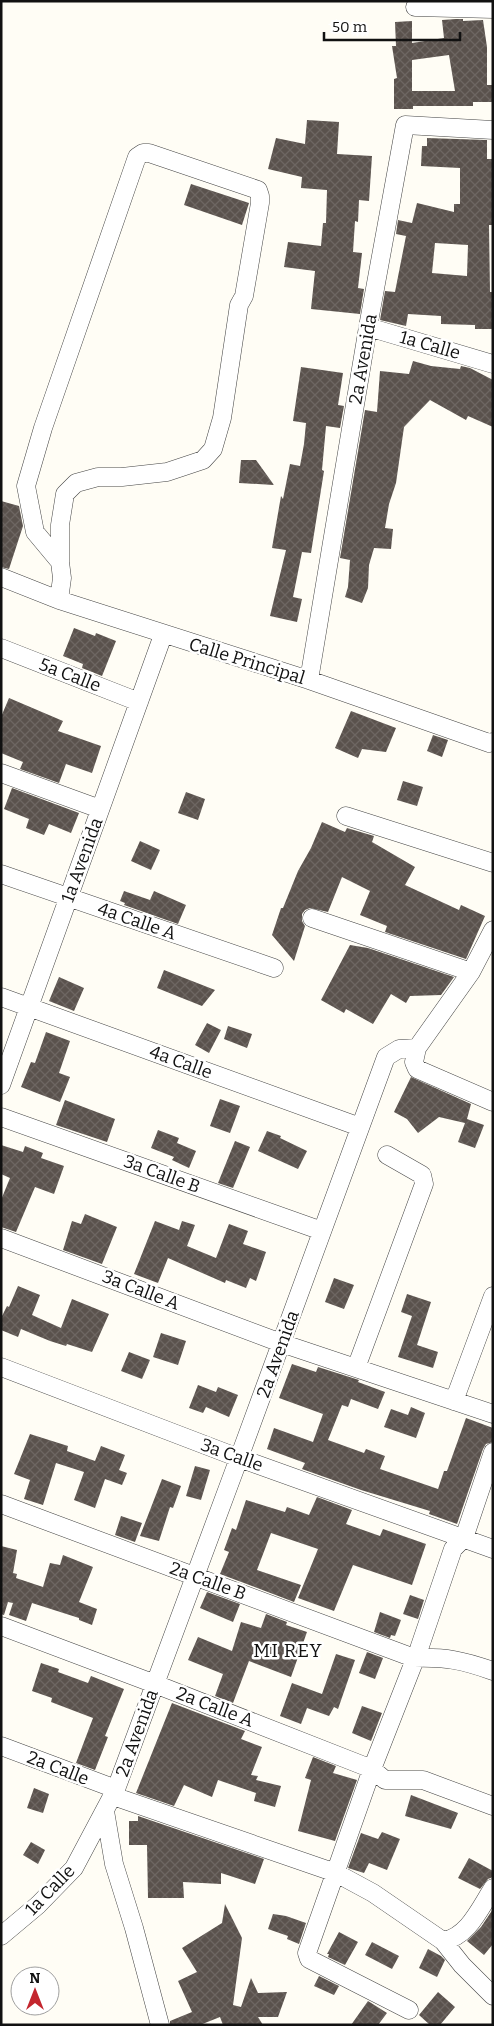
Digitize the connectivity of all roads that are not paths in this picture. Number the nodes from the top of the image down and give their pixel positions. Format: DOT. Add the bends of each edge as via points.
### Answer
graph roads {
  1 [pos="415,7"];
  2 [pos="493,9"];
  3 [pos="493,130"];
  4 [pos="368,327"];
  5 [pos="493,364"];
  6 [pos="60,562"];
  7 [pos="1,577"];
  8 [pos="59,600"];
  9 [pos="163,635"];
  10 [pos="1,648"];
  11 [pos="309,680"];
  12 [pos="139,702"];
  13 [pos="493,742"];
  14 [pos="1,773"];
  15 [pos="100,809"];
  16 [pos="346,816"];
  17 [pos="493,863"];
  18 [pos="1,874"];
  19 [pos="69,898"];
  20 [pos="312,918"];
  21 [pos="493,930"];
  22 [pos="274,968"];
  23 [pos="471,972"];
  24 [pos="1,997"];
  25 [pos="29,1008"];
  26 [pos="417,1048"];
  27 [pos="1,1085"];
  28 [pos="493,1102"];
  29 [pos="1,1117"];
  30 [pos="360,1127"];
  31 [pos="388,1155"];
  32 [pos="322,1231"];
  33 [pos="1,1238"];
  34 [pos="493,1296"];
  35 [pos="281,1343"];
  36 [pos="1,1368"];
  37 [pos="356,1368"];
  38 [pos="454,1400"];
  39 [pos="493,1414"];
  40 [pos="493,1452"];
  41 [pos="240,1458"];
  42 [pos="1,1504"];
  43 [pos="464,1538"];
  44 [pos="493,1549"];
  45 [pos="195,1576"];
  46 [pos="1,1626"];
  47 [pos="414,1658"];
  48 [pos="493,1671"];
  49 [pos="155,1684"];
  50 [pos="1,1746"];
  51 [pos="372,1769"];
  52 [pos="111,1799"];
  53 [pos="493,1806"];
  54 [pos="336,1873"];
  55 [pos="493,1888"];
  56 [pos="1,1936"];
  57 [pos="443,1941"];
  58 [pos="493,1996"];
  59 [pos="409,2010"];
  60 [pos="160,2025"];
  1 -- 2 [label="street"];
  3 -- 4 [label="street, 2a Avenida" via="405,125"];
  4 -- 5 [label="street, 1a Calle"];
  4 -- 11 [label="street, 2a Avenida"];
  6 -- 6 [label="street" via="60,525 66,494 76,483 98,477 167,472 203,460 213,449 222,418 239,305 244,296 260,203 258,190 149,153 137,157 26,486 35,532"];
  6 -- 8 [label="street"];
  7 -- 8 [label="street, Calle Principal"];
  8 -- 9 [label="street, Calle Principal"];
  9 -- 11 [label="street, Calle Principal"];
  9 -- 12 [label="street, 1a Avenida"];
  10 -- 12 [label="street, 5a Calle"];
  11 -- 13 [label="street, Calle Principal"];
  12 -- 15 [label="street, 1a Avenida"];
  14 -- 15 [label="street"];
  15 -- 19 [label="street, 1a Avenida"];
  16 -- 17 [label="street"];
  18 -- 19 [label="street, 4a Calle A"];
  19 -- 22 [label="street, 4a Calle A"];
  19 -- 25 [label="street, 1a Avenida"];
  20 -- 23 [label="street"];
  21 -- 23 [label="street"];
  23 -- 26 [label="street"];
  24 -- 25 [label="street, 4a Calle"];
  25 -- 27 [label="street, 1a Avenida"];
  25 -- 30 [label="street, 4a Calle"];
  26 -- 28 [label="street" via="414,1062 417,1069"];
  26 -- 30 [label="street, 2a Avenida" via="398,1049 386,1056"];
  29 -- 32 [label="street, 3a Calle B"];
  30 -- 32 [label="street, 2a Avenida"];
  31 -- 37 [label="street" via="422,1175 424,1184"];
  32 -- 35 [label="street, 2a Avenida"];
  33 -- 35 [label="street, 3a Calle A"];
  34 -- 38 [label="street"];
  35 -- 37 [label="street, 3a Calle A"];
  35 -- 41 [label="street, 2a Avenida"];
  36 -- 41 [label="street, 3a Calle"];
  37 -- 38 [label="street, 3a Calle A"];
  38 -- 39 [label="street, 3a Calle A"];
  40 -- 43 [label="street"];
  41 -- 43 [label="street, 3a Calle"];
  41 -- 45 [label="street, 2a Avenida"];
  42 -- 45 [label="street, 2a Calle B"];
  43 -- 44 [label="street, 3a Calle"];
  43 -- 47 [label="street" via="453,1549"];
  45 -- 47 [label="street, 2a Calle B"];
  45 -- 49 [label="street, 2a Avenida"];
  46 -- 49 [label="street, 2a Calle A"];
  47 -- 48 [label="street" via="445,1657"];
  47 -- 51 [label="street"];
  49 -- 51 [label="street, 2a Calle A"];
  49 -- 52 [label="street, 2a Avenida"];
  50 -- 52 [label="street, 2a Calle"];
  51 -- 53 [label="street, 2a Calle A" via="385,1780 423,1780"];
  51 -- 54 [label="street"];
  52 -- 54 [label="street, 2a Calle"];
  52 -- 56 [label="street, 1a Calle" via="74,1868 38,1905"];
  52 -- 60 [label="street" via="114,1864"];
  54 -- 57 [label="street, 2a Calle" via="373,1893"];
  54 -- 59 [label="street" via="307,1953 308,1959"];
  55 -- 57 [label="street" via="463,1933"];
  57 -- 58 [label="street, 2a Calle"];
}
